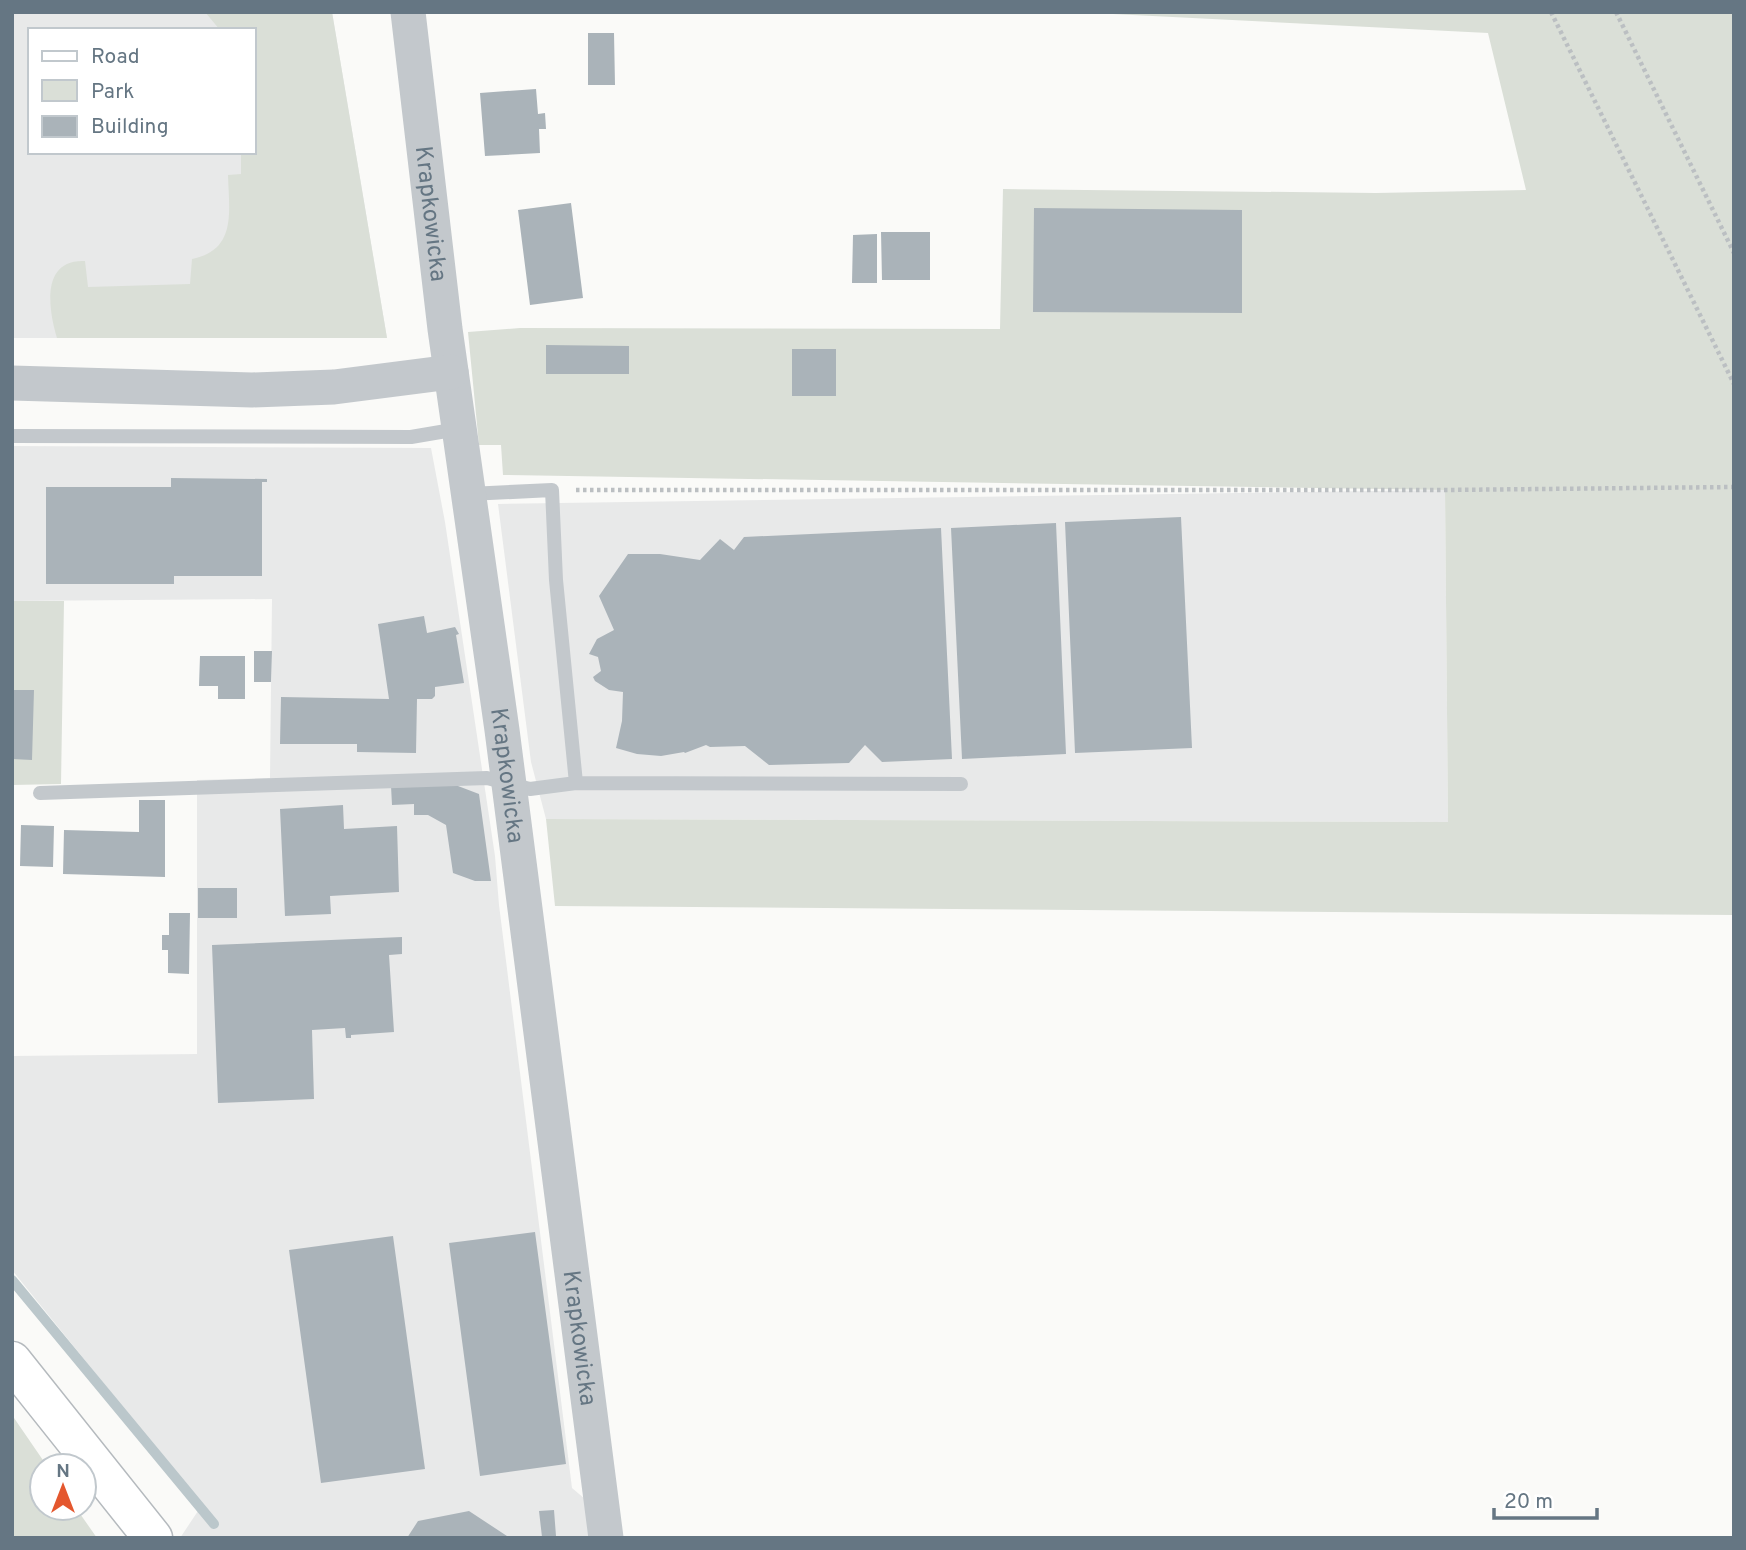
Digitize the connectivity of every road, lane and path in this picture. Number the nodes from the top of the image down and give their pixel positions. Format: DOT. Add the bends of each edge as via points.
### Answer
graph roads {
  1 [pos="408,12"];
  2 [pos="1551,12"];
  3 [pos="1616,12"];
  4 [pos="1734,253"];
  5 [pos="451,372"];
  6 [pos="12,383"];
  7 [pos="1734,384"];
  8 [pos="459,429"];
  9 [pos="12,436"];
  10 [pos="1734,487"];
  11 [pos="552,490"];
  12 [pos="468,494"];
  13 [pos="576,783"];
  14 [pos="509,784"];
  15 [pos="961,784"];
  16 [pos="40,793"];
  17 [pos="12,1361"];
  18 [pos="117,1492"];
  19 [pos="600,1529"];
  20 [pos="153,1538"];
  21 [pos="169,1538"];
  1 -- 5 [label="street, Krapkowicka"];
  2 -- 7 [label="path"];
  3 -- 4 [label="path"];
  5 -- 6 [label="street" via="334,387 252,390"];
  5 -- 8 [label="street, Krapkowicka"];
  8 -- 9 [label="lane" via="411,437"];
  8 -- 12 [label="street, Krapkowicka"];
  10 -- 11 [label="path"];
  11 -- 12 [label="lane"];
  11 -- 13 [label="lane"];
  12 -- 14 [label="street, Krapkowicka"];
  13 -- 14 [label="lane" via="530,789"];
  13 -- 15 [label="lane"];
  14 -- 16 [label="lane" via="487,778"];
  14 -- 19 [label="street, Krapkowicka"];
  17 -- 18 [label="main road"];
  18 -- 20 [label="main road"];
  18 -- 21 [label="lane"];
}
